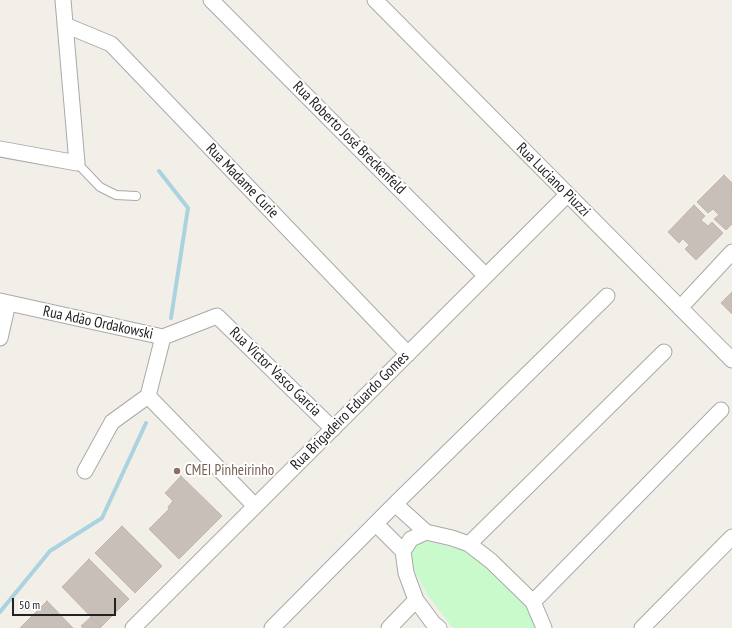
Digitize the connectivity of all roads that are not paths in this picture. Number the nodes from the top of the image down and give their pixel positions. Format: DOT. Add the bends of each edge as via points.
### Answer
graph roads {
  1 [pos="63,0"];
  2 [pos="211,0"];
  3 [pos="375,0"];
  4 [pos="65,25"];
  5 [pos="0,150"];
  6 [pos="77,163"];
  7 [pos="567,195"];
  8 [pos="136,196"];
  9 [pos="732,252"];
  10 [pos="486,276"];
  11 [pos="607,296"];
  12 [pos="4,302"];
  13 [pos="680,308"];
  14 [pos="217,316"];
  15 [pos="163,337"];
  16 [pos="0,338"];
  17 [pos="664,352"];
  18 [pos="408,354"];
  19 [pos="732,360"];
  20 [pos="148,396"];
  21 [pos="721,410"];
  22 [pos="333,429"];
  23 [pos="85,471"];
  24 [pos="395,504"];
  25 [pos="255,506"];
  26 [pos="376,524"];
  27 [pos="426,532"];
  28 [pos="732,537"];
  29 [pos="469,544"];
  30 [pos="403,551"];
  31 [pos="416,600"];
  32 [pos="533,602"];
  33 [pos="133,628"];
  34 [pos="272,628"];
  35 [pos="389,628"];
  36 [pos="439,628"];
  37 [pos="544,628"];
  38 [pos="642,628"];
  1 -- 4 [label="street"];
  2 -- 10 [label="street, Rua Roberto José Breckenfeld"];
  3 -- 7 [label="street, Rua Luciano Piuzzi"];
  4 -- 6 [label="street"];
  4 -- 18 [label="street, Rua Madame Curie" via="111,44"];
  5 -- 6 [label="street"];
  6 -- 8 [label="lane" via="100,186 116,195"];
  7 -- 10 [label="street, Rua Brigadeiro Eduardo Gomes"];
  7 -- 13 [label="street, Rua Luciano Piuzzi"];
  9 -- 13 [label="street"];
  10 -- 18 [label="street, Rua Brigadeiro Eduardo Gomes"];
  11 -- 24 [label="street"];
  12 -- 15 [label="street, Rua Adão Ordakowski"];
  12 -- 16 [label="street"];
  13 -- 19 [label="street, Rua Luciano Piuzzi"];
  14 -- 15 [label="street, Rua Adão Ordakowski"];
  14 -- 22 [label="street, Rua Victor Vasco Garcia"];
  15 -- 20 [label="street"];
  17 -- 29 [label="street"];
  18 -- 22 [label="street, Rua Brigadeiro Eduardo Gomes"];
  20 -- 23 [label="street" via="112,422"];
  20 -- 25 [label="street"];
  21 -- 32 [label="street"];
  22 -- 25 [label="street, Rua Brigadeiro Eduardo Gomes"];
  24 -- 26 [label="street"];
  24 -- 27 [label="street"];
  25 -- 33 [label="street, Rua Brigadeiro Eduardo Gomes"];
  26 -- 30 [label="street"];
  26 -- 34 [label="street"];
  27 -- 29 [label="street"];
  27 -- 30 [label="street" via="411,539"];
  28 -- 38 [label="street"];
  29 -- 32 [label="street" via="491,561"];
  30 -- 31 [label="street" via="406,573"];
  31 -- 35 [label="street"];
  31 -- 36 [label="street"];
  32 -- 37 [label="street"];
}
